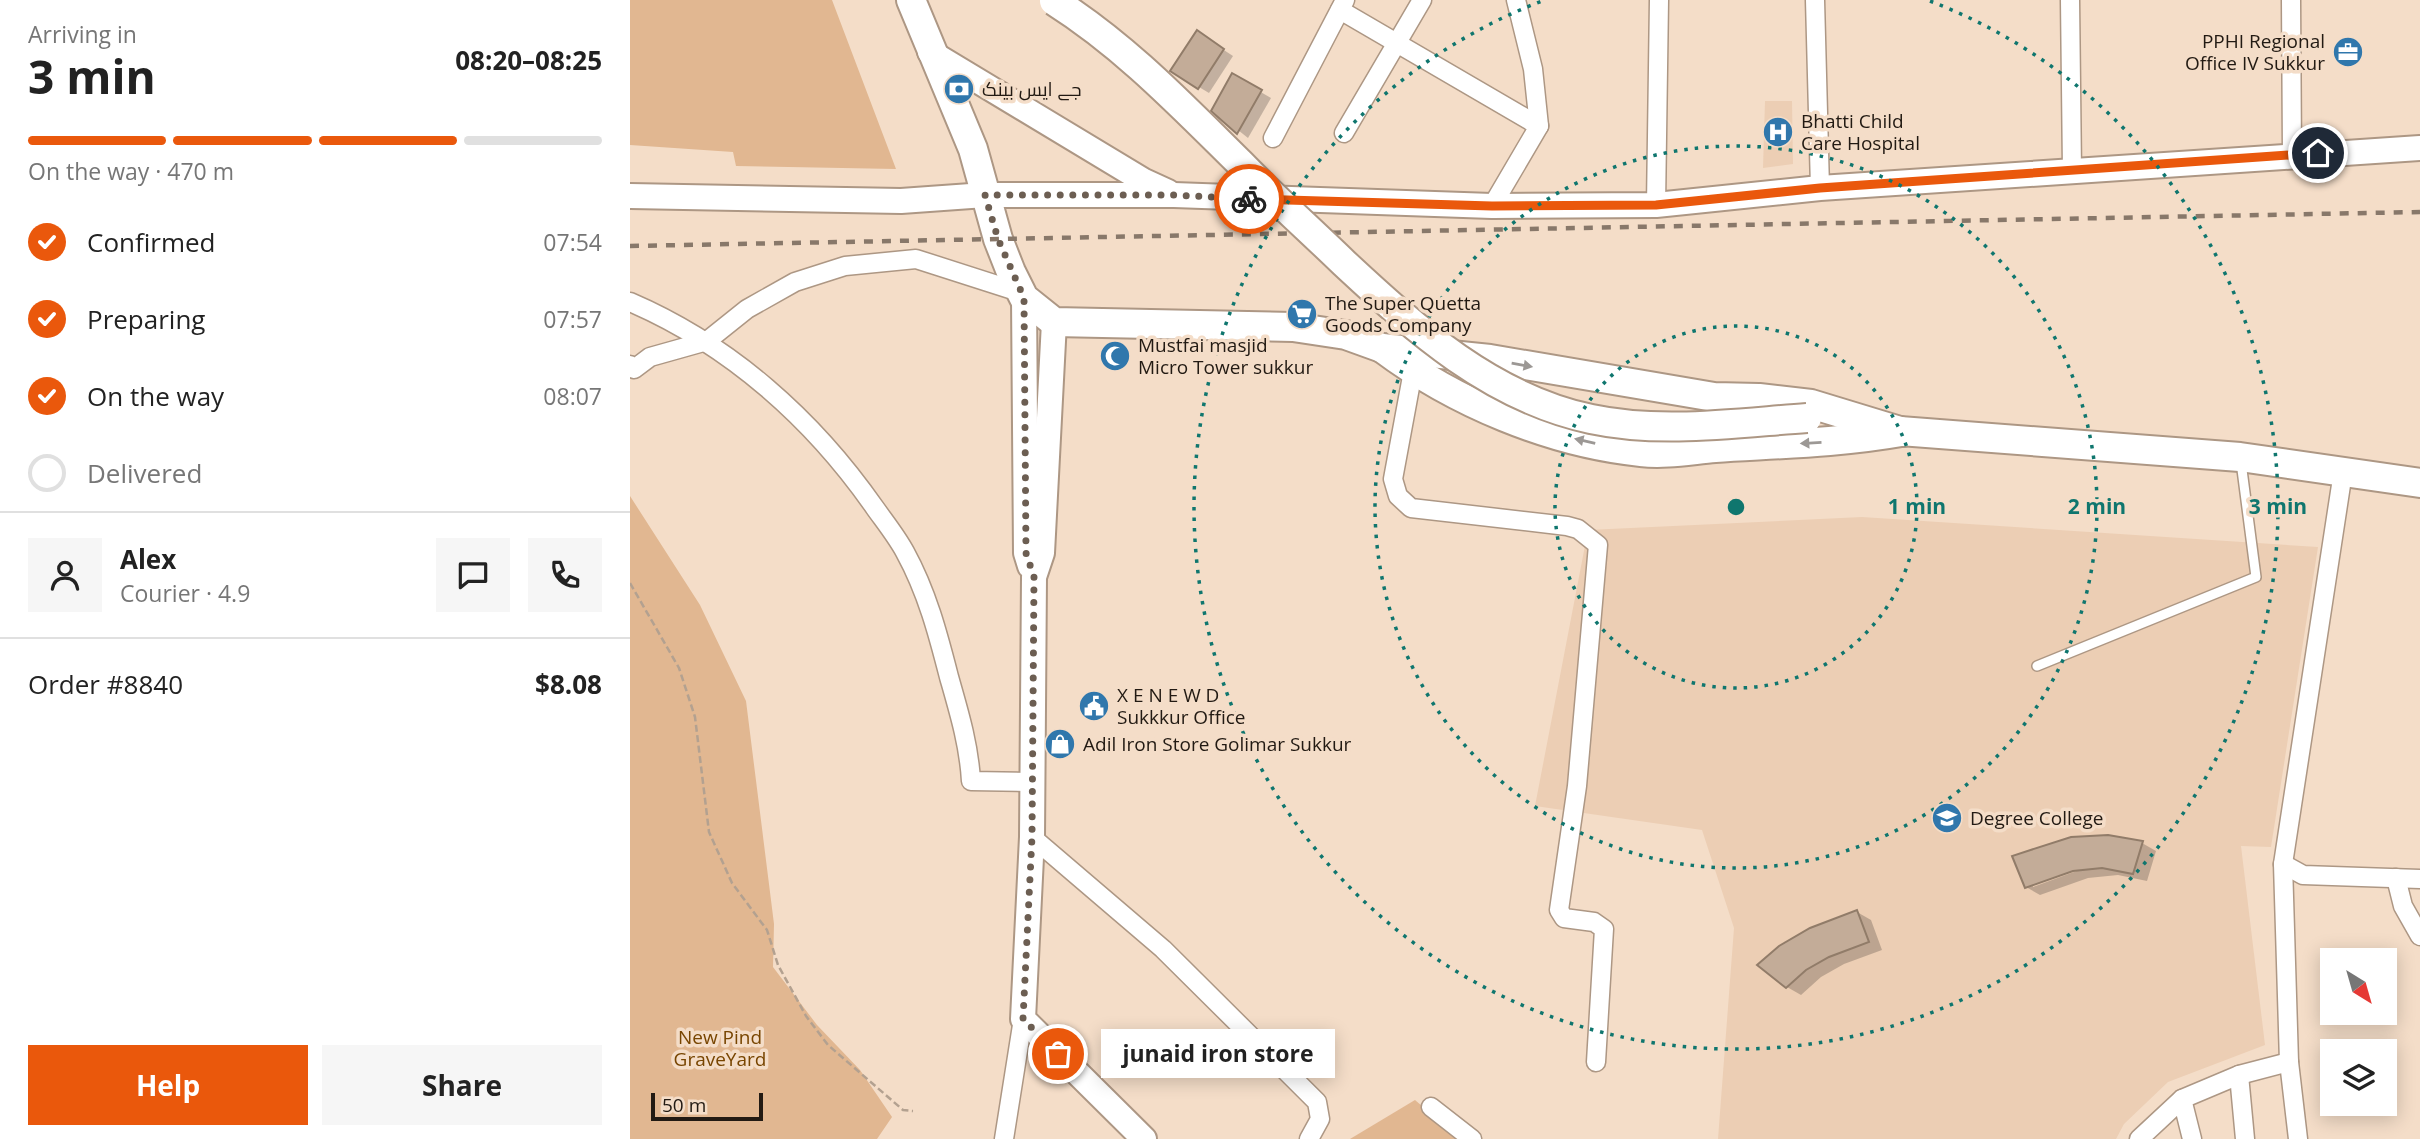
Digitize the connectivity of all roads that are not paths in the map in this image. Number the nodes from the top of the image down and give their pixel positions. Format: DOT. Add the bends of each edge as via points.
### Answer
graph roads {
  1 [pos="911,0"];
  2 [pos="1053,0"];
  3 [pos="1422,0"];
  4 [pos="1516,0"];
  5 [pos="1658,0"];
  6 [pos="1815,0"];
  7 [pos="2070,0"];
  8 [pos="2291,0"];
  9 [pos="1343,5"];
  10 [pos="1398,43"];
  11 [pos="930,52"];
  12 [pos="943,80"];
  13 [pos="1539,126"];
  14 [pos="1344,133"];
  15 [pos="1273,138"];
  16 [pos="2420,148"];
  17 [pos="2292,154"];
  18 [pos="2072,171"];
  19 [pos="1820,188"];
  20 [pos="985,195"];
  21 [pos="1174,195"];
  22 [pos="630,196"];
  23 [pos="1141,196"];
  24 [pos="1656,205"];
  25 [pos="1492,206"];
  26 [pos="1022,295"];
  27 [pos="630,302"];
  28 [pos="1054,322"];
  29 [pos="707,341"];
  30 [pos="1382,348"];
  31 [pos="630,365"];
  32 [pos="1413,371"];
  33 [pos="1903,432"];
  34 [pos="2240,457"];
  35 [pos="2343,472"];
  36 [pos="2420,483"];
  37 [pos="1034,577"];
  38 [pos="2037,666"];
  39 [pos="1030,782"];
  40 [pos="1032,837"];
  41 [pos="2283,864"];
  42 [pos="2396,878"];
  43 [pos="2420,879"];
  44 [pos="2420,936"];
  45 [pos="1023,1019"];
  46 [pos="1596,1062"];
  47 [pos="2289,1062"];
  48 [pos="2239,1075"];
  49 [pos="2182,1099"];
  50 [pos="1431,1107"];
  51 [pos="1004,1139"];
  52 [pos="1144,1139"];
  53 [pos="1309,1139"];
  54 [pos="1472,1139"];
  55 [pos="2139,1139"];
  56 [pos="2192,1139"];
  57 [pos="2245,1139"];
  58 [pos="2298,1139"];
  1 -- 11 [label="main road"];
  2 -- 33 [label="main road, bridge" via="1098,29 1146,70 1396,312 1499,385 1591,419 1635,425 1677,427 1807,418"];
  3 -- 10 [label="street"];
  4 -- 13 [label="street" via="1533,69"];
  5 -- 24 [label="street"];
  6 -- 19 [label="street"];
  7 -- 18 [label="street"];
  8 -- 17 [label="street"];
  9 -- 10 [label="street"];
  9 -- 15 [label="street"];
  10 -- 13 [label="street"];
  10 -- 14 [label="street"];
  11 -- 12 [label="main road"];
  11 -- 21 [label="main road"];
  12 -- 20 [label="main road" via="973,149"];
  12 -- 23 [label="main road"];
  13 -- 25 [label="street"];
  16 -- 17 [label="main road"];
  17 -- 18 [label="main road"];
  18 -- 19 [label="main road"];
  19 -- 24 [label="main road"];
  20 -- 22 [label="main road" via="901,201"];
  20 -- 23 [label="main road"];
  20 -- 26 [label="main road"];
  21 -- 23 [label="main road"];
  21 -- 25 [label="main road"];
  24 -- 25 [label="main road"];
  26 -- 28 [label="main road"];
  26 -- 29 [label="street" via="916,259 845,266 795,282 747,309"];
  26 -- 37 [label="main road" via="1026,553"];
  27 -- 29 [label="street"];
  28 -- 30 [label="main road" via="1293,327 1346,335"];
  28 -- 37 [label="main road" via="1042,554"];
  29 -- 31 [label="street" via="650,357 634,369"];
  29 -- 39 [label="street" via="809,425 854,477 905,551 935,621 969,749 971,781"];
  30 -- 32 [label="main road"];
  30 -- 33 [label="main road, one-way" via="1490,359 1714,397 1811,404"];
  33 -- 32 [label="main road, one-way" via="1857,440 1642,452 1546,431"];
  32 -- 46 [label="street" via="1393,479 1404,503 1411,508 1567,526 1598,545 1577,786 1559,910 1564,918 1594,922 1604,929"];
  33 -- 34 [label="main road"];
  34 -- 35 [label="main road"];
  34 -- 38 [label="lane" via="2256,577"];
  35 -- 36 [label="main road"];
  35 -- 41 [label="street"];
  37 -- 39 [label="main road"];
  39 -- 40 [label="main road"];
  40 -- 45 [label="main road"];
  40 -- 53 [label="street" via="1163,948 1317,1102 1320,1119"];
  41 -- 42 [label="street" via="2303,875"];
  41 -- 47 [label="street"];
  42 -- 43 [label="street"];
  42 -- 44 [label="street" via="2403,906"];
  45 -- 51 [label="street"];
  45 -- 52 [label="main road"];
  47 -- 48 [label="street"];
  47 -- 58 [label="street"];
  48 -- 49 [label="street"];
  48 -- 57 [label="street"];
  49 -- 55 [label="street"];
  49 -- 56 [label="street"];
  50 -- 54 [label="street"];
}
